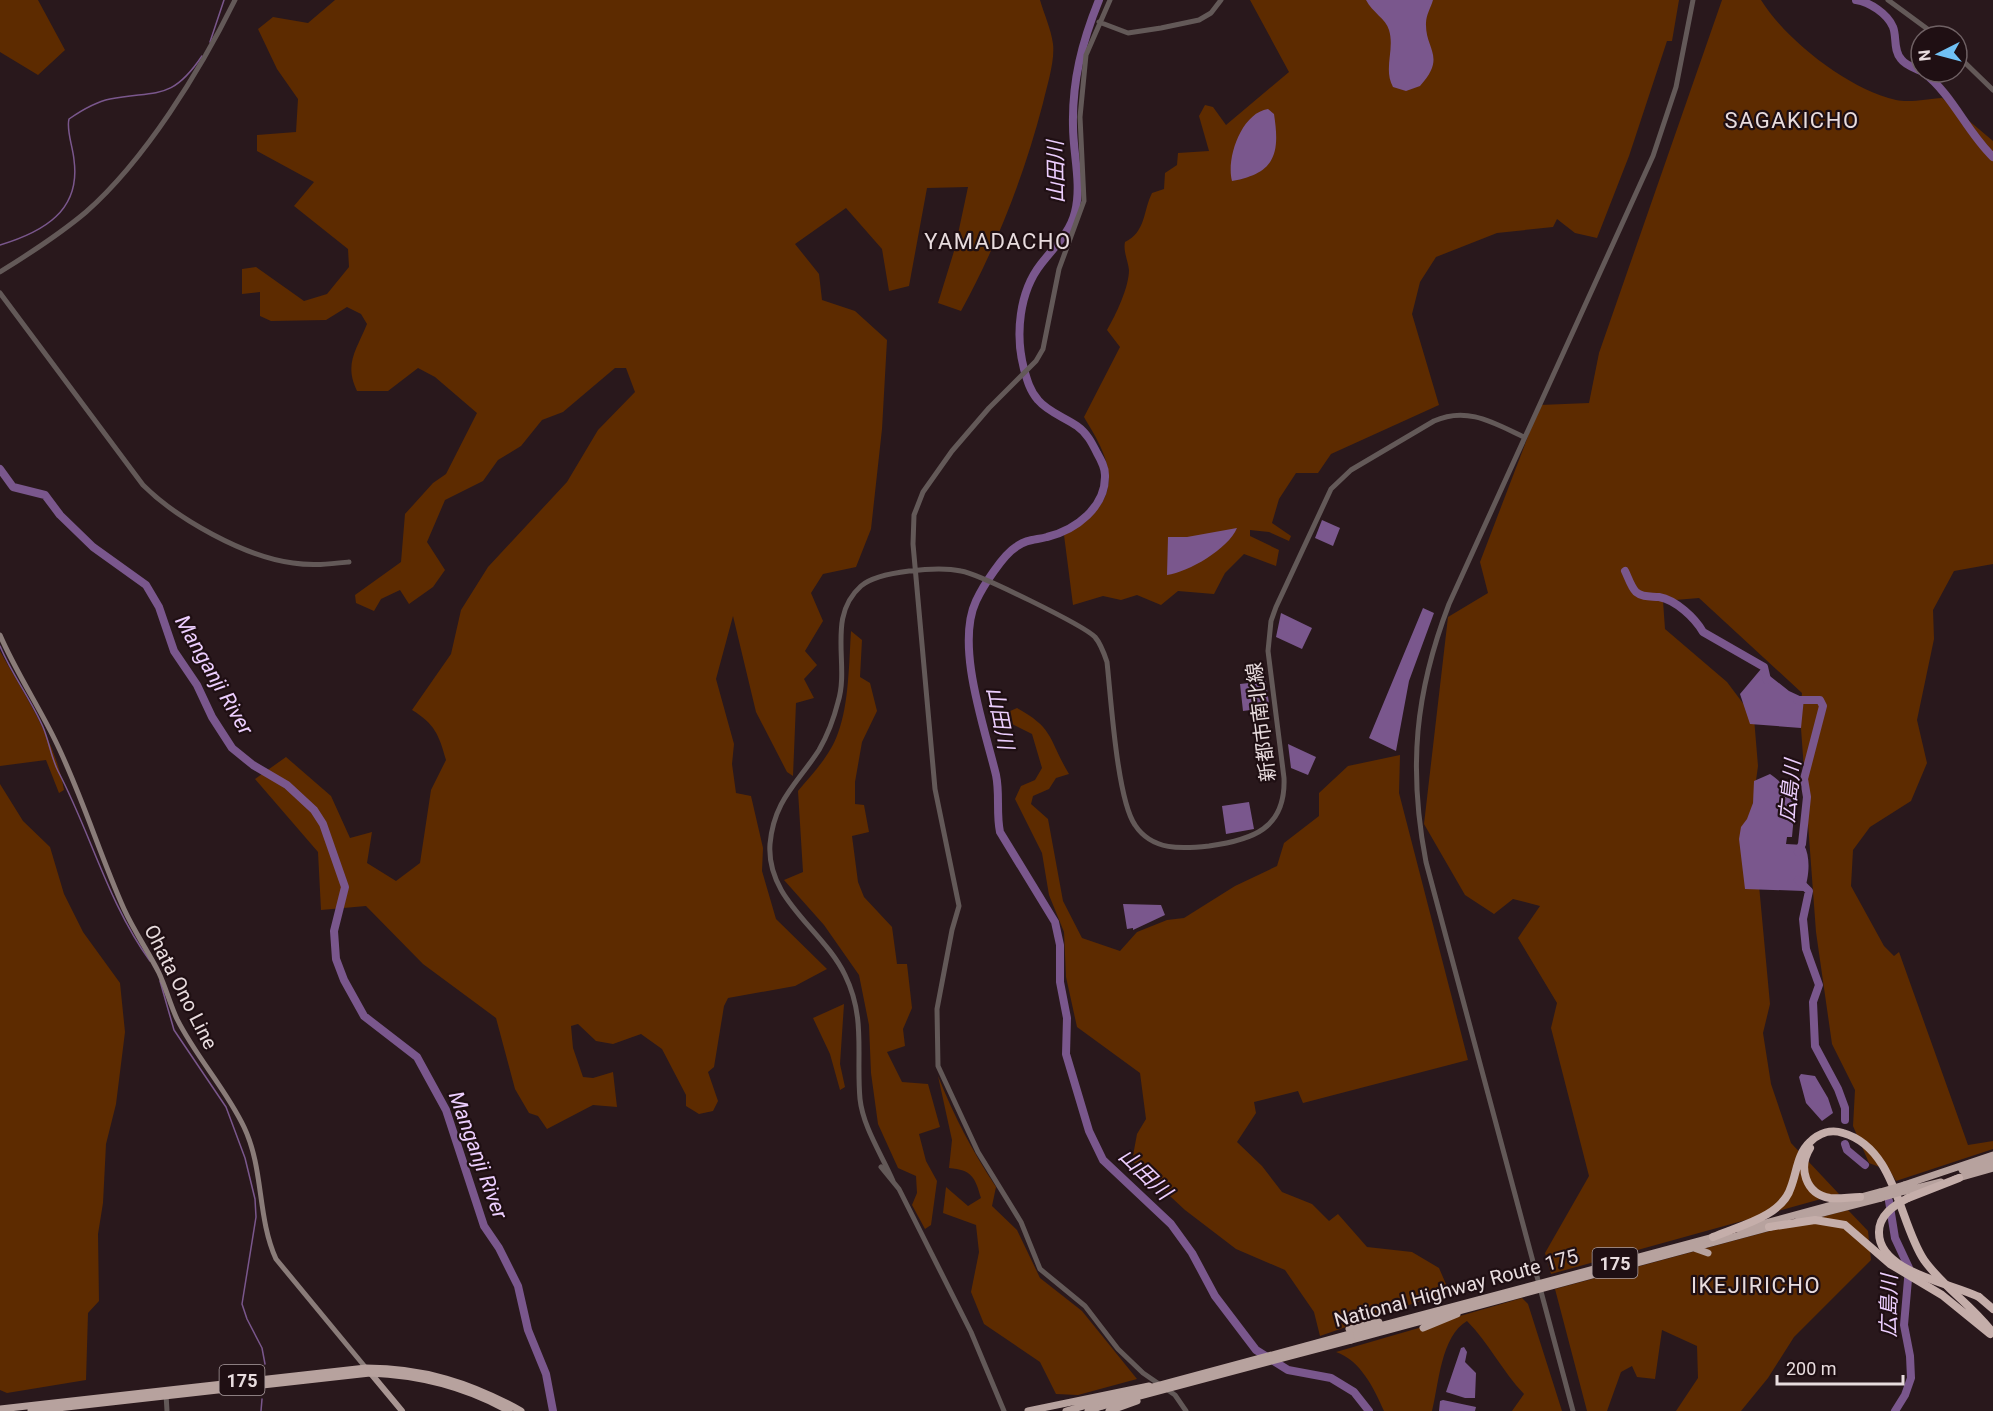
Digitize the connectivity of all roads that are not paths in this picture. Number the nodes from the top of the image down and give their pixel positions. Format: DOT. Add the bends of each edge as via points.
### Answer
graph roads {
  1 [pos="235,0"];
  2 [pos="1110,0"];
  3 [pos="1221,0"];
  4 [pos="1693,0"];
  5 [pos="1888,0"];
  6 [pos="1099,22"];
  7 [pos="1920,24"];
  8 [pos="1969,67"];
  9 [pos="1993,90"];
  10 [pos="0,272"];
  11 [pos="0,292"];
  12 [pos="1524,437"];
  13 [pos="349,562"];
  14 [pos="916,572"];
  15 [pos="0,635"];
  16 [pos="1993,1155"];
  17 [pos="1993,1161"];
  18 [pos="881,1167"];
  19 [pos="1993,1168"];
  20 [pos="1959,1178"];
  21 [pos="893,1181"];
  22 [pos="1906,1192"];
  23 [pos="1880,1195"];
  24 [pos="1860,1197"];
  25 [pos="1769,1227"];
  26 [pos="1713,1237"];
  27 [pos="1693,1248"];
  28 [pos="1708,1253"];
  29 [pos="1921,1258"];
  30 [pos="1540,1286"];
  31 [pos="1467,1309"];
  32 [pos="1993,1309"];
  33 [pos="1423,1328"];
  34 [pos="1350,1334"];
  35 [pos="1992,1335"];
  36 [pos="368,1370"];
  37 [pos="479,1392"];
  38 [pos="166,1393"];
  39 [pos="1103,1404"];
  40 [pos="0,1409"];
  41 [pos="31,1411"];
  42 [pos="167,1411"];
  43 [pos="402,1411"];
  44 [pos="509,1411"];
  45 [pos="521,1411"];
  46 [pos="1004,1411"];
  47 [pos="1028,1411"];
  48 [pos="1066,1411"];
  49 [pos="1088,1411"];
  50 [pos="1186,1411"];
  51 [pos="1573,1411"];
  1 -- 10 [label="street" via="190,80 116,183 85,212"];
  2 -- 6 [label="street"];
  3 -- 6 [label="street" via="1199,20 1161,28 1128,33"];
  4 -- 12 [label="street" via="1676,87 1653,156"];
  5 -- 7 [label="street"];
  6 -- 14 [label="street" via="1086,55 1082,82 1084,201 1059,269 1043,349 952,451 923,492 912,530"];
  8 -- 9 [label="street"];
  11 -- 13 [label="street" via="142,485 160,502 193,525 276,561 309,565"];
  12 -- 14 [label="street, 新都市南北線" via="1478,417 1448,416 1351,470 1331,489 1276,607 1268,637 1284,778 1282,800 1265,828 1241,841 1180,849 1163,846 1135,825 1125,803 1107,662 1099,643 1084,629 978,576 948,569"];
  12 -- 30 [label="street" via="1449,604 1431,655 1420,701 1415,773 1426,862"];
  14 -- 21 [label="street, 新都市南北線" via="874,578 849,602 840,634 839,700 820,747 779,804 770,845 778,884 833,956 853,994 859,1019 860,1101"];
  14 -- 50 [label="street" via="935,789 959,906 937,1009 938,1066 978,1152 1021,1222 1040,1269 1085,1306 1118,1350 1175,1395"];
  15 -- 36 [label="main road, Ohata Ono Line" via="55,740 124,909 159,974 176,1016 192,1048 246,1130 268,1241 276,1259"];
  16 -- 22 [label="highway"];
  17 -- 22 [label="highway, National Highway Route 175 / 175"];
  18 -- 21 [label="street"];
  19 -- 20 [label="highway"];
  20 -- 22 [label="highway"];
  21 -- 46 [label="street" via="971,1332"];
  22 -- 23 [label="highway, National Highway Route 175 / 175, bridge"];
  22 -- 32 [label="highway, bridge" via="1882,1221 1879,1238 1886,1252 1906,1268 1969,1293"];
  23 -- 24 [label="highway, National Highway Route 175 / 175"];
  23 -- 25 [label="highway, National Highway Route 175 / 175"];
  24 -- 26 [label="highway, National Highway Route 175 / 175"];
  24 -- 29 [label="highway" via="1830,1198 1810,1187 1803,1166 1814,1143 1838,1136 1852,1141 1867,1155 1892,1191"];
  25 -- 27 [label="highway, National Highway Route 175 / 175"];
  25 -- 35 [label="highway" via="1823,1220 1851,1228 1890,1264 1942,1295"];
  26 -- 29 [label="highway" via="1779,1206 1790,1191 1805,1146 1822,1133 1837,1131 1861,1142 1884,1170 1896,1190"];
  26 -- 30 [label="highway, National Highway Route 175 / 175"];
  27 -- 28 [label="highway"];
  27 -- 30 [label="highway, National Highway Route 175 / 175"];
  29 -- 35 [label="highway, bridge"];
  30 -- 31 [label="highway, National Highway Route 175 / 175"];
  30 -- 34 [label="highway, National Highway Route 175 / 175"];
  30 -- 51 [label="street"];
  31 -- 33 [label="highway"];
  31 -- 34 [label="highway, National Highway Route 175 / 175"];
  34 -- 39 [label="highway, National Highway Route 175 / 175, bridge"];
  34 -- 39 [label="highway, National Highway Route 175 / 175, bridge" via="1151,1386"];
  36 -- 37 [label="highway, 175" via="424,1372"];
  36 -- 38 [label="highway, 175"];
  36 -- 43 [label="main road"];
  37 -- 44 [label="highway, 175"];
  37 -- 45 [label="highway, 175"];
  38 -- 40 [label="highway, 175"];
  38 -- 41 [label="highway, 175"];
  38 -- 42 [label="street"];
  39 -- 47 [label="highway"];
  39 -- 48 [label="highway, National Highway Route 175 / 175"];
  39 -- 49 [label="highway, National Highway Route 175 / 175"];
}
